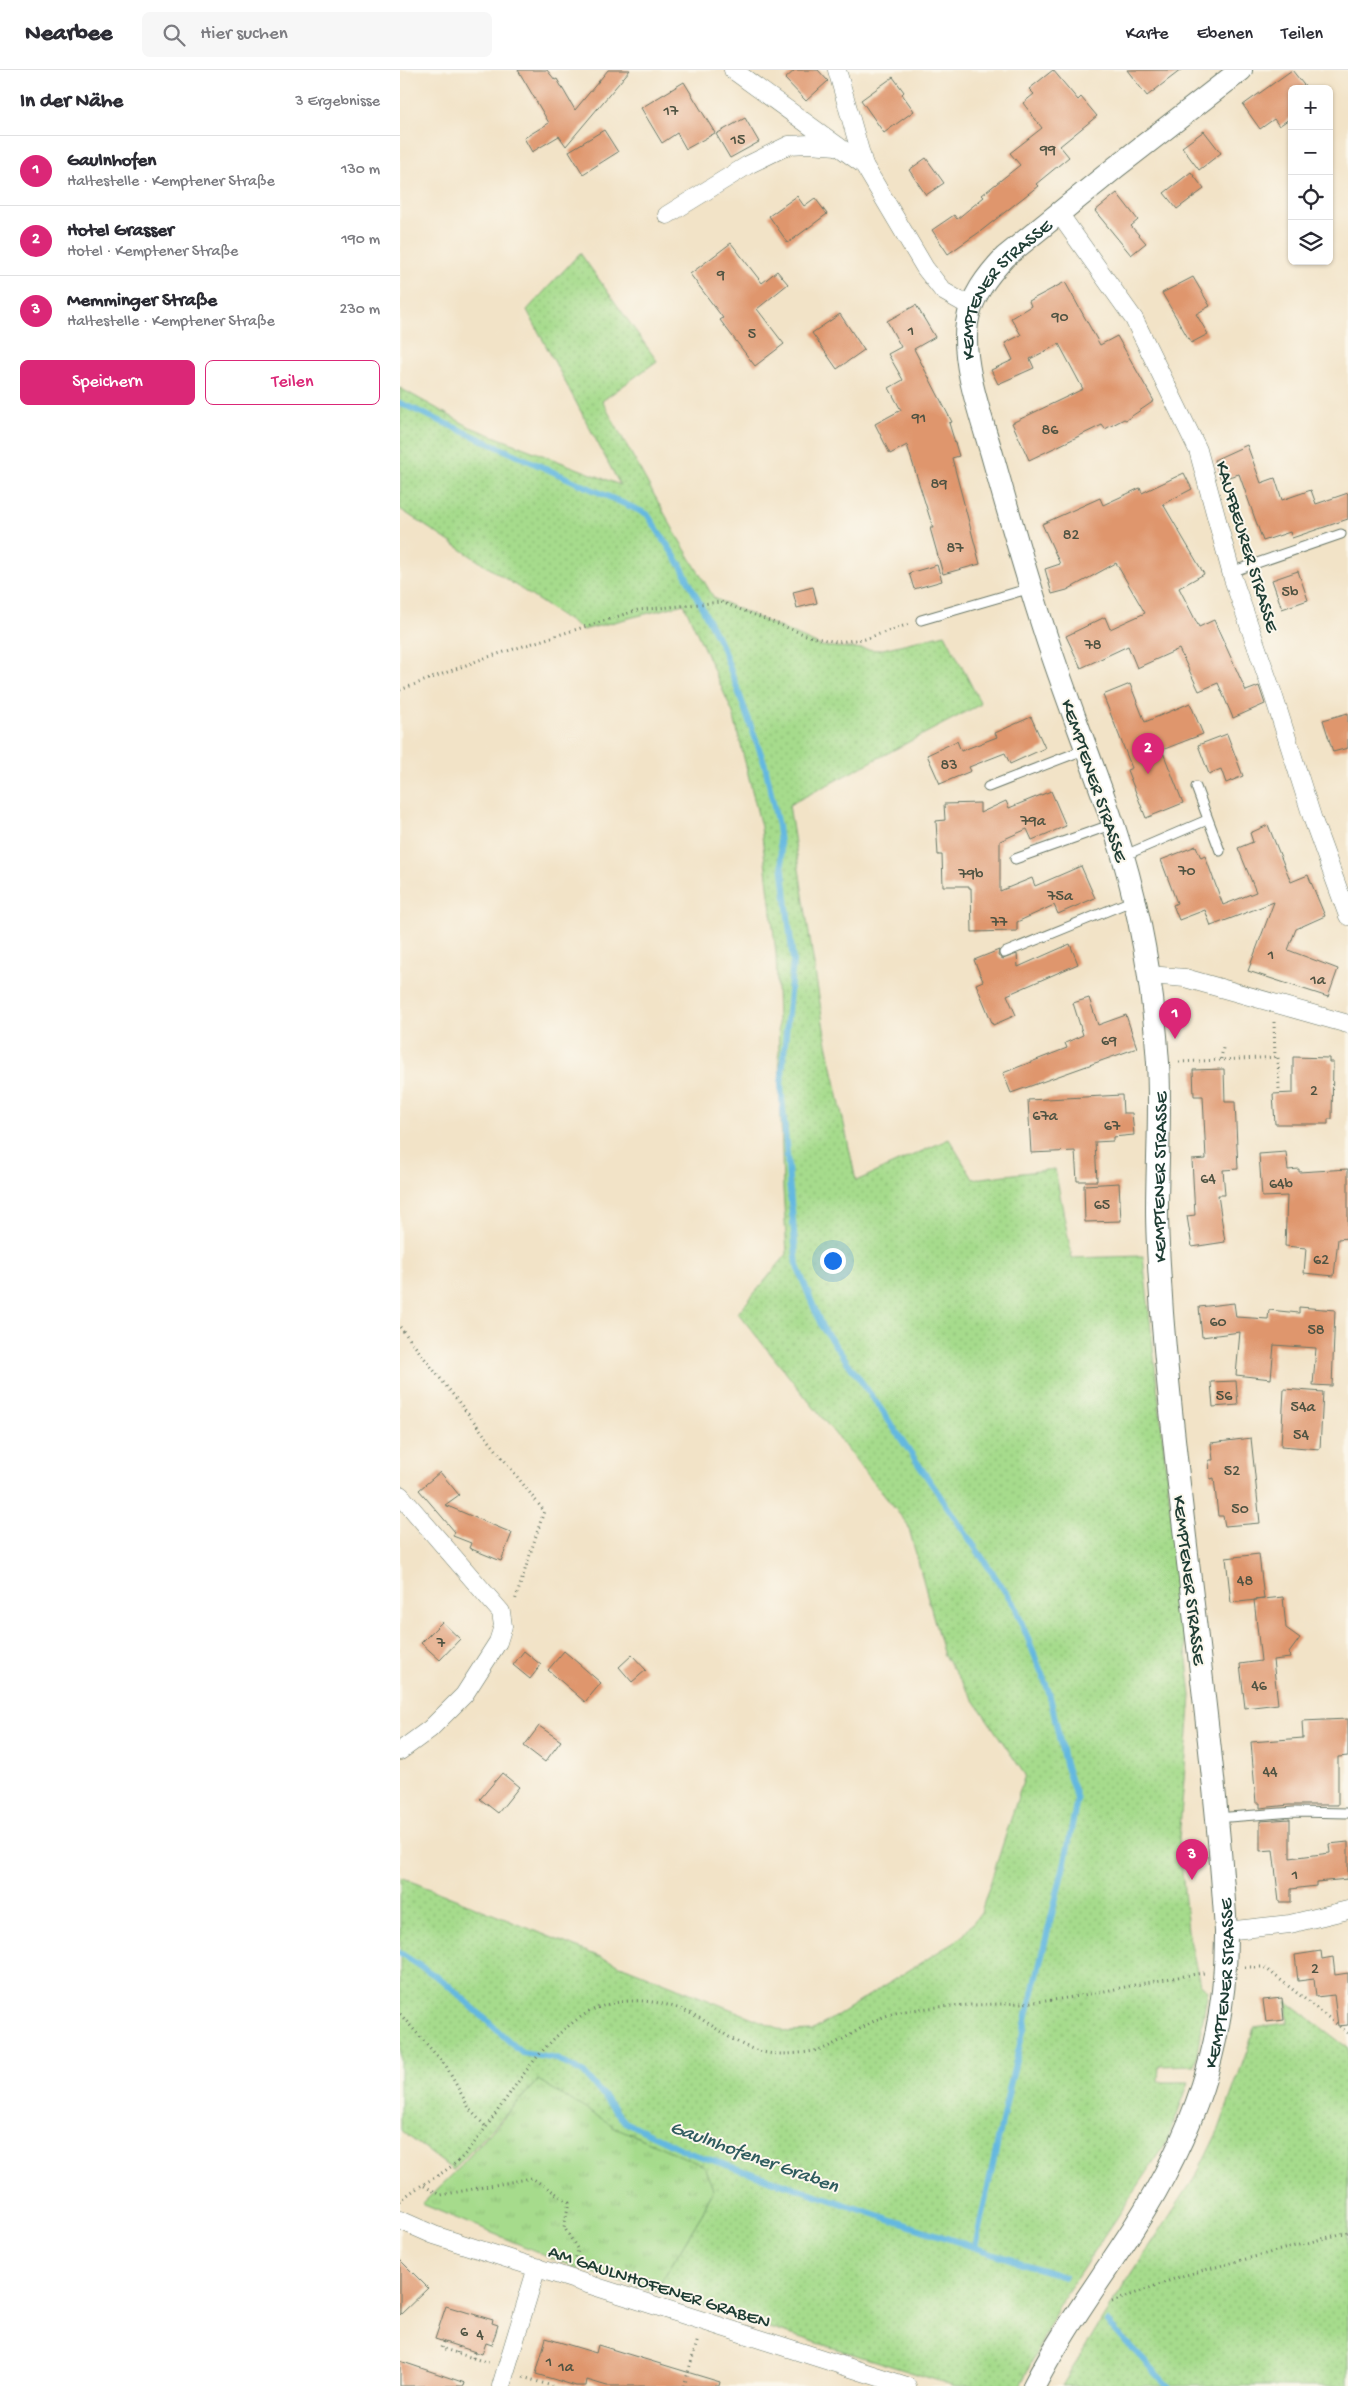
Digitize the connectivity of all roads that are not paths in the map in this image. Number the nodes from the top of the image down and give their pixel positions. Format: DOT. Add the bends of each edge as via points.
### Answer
graph roads {
  1 [pos="733,70"];
  2 [pos="837,70"];
  3 [pos="1241,70"];
  4 [pos="838,146"];
  5 [pos="864,165"];
  6 [pos="1058,212"];
  7 [pos="667,215"];
  8 [pos="971,307"];
  9 [pos="1340,534"];
  10 [pos="1231,572"];
  11 [pos="1031,588"];
  12 [pos="921,620"];
  13 [pos="1086,749"];
  14 [pos="988,787"];
  15 [pos="1196,787"];
  16 [pos="1207,820"];
  17 [pos="1113,824"];
  18 [pos="1220,851"];
  19 [pos="1123,856"];
  20 [pos="1015,859"];
  21 [pos="1134,900"];
  22 [pos="1348,916"];
  23 [pos="1004,954"];
  24 [pos="1149,976"];
  25 [pos="1348,1024"];
  26 [pos="400,1495"];
  27 [pos="400,1751"];
  28 [pos="1348,1813"];
  29 [pos="1216,1818"];
  30 [pos="1348,1910"];
  31 [pos="1226,1931"];
  32 [pos="400,2220"];
  33 [pos="537,2267"];
  34 [pos="505,2375"];
  35 [pos="908,2386"];
  36 [pos="1034,2386"];
  1 -- 4 [label="street"];
  2 -- 5 [label="street"];
  3 -- 6 [label="street, KEMPTENER STRASSE"];
  4 -- 5 [label="street"];
  4 -- 7 [label="street" via="789,145 748,165"];
  5 -- 8 [label="street" via="925,268 943,291"];
  6 -- 8 [label="street, KEMPTENER STRASSE" via="1005,257 990,274"];
  6 -- 10 [label="street, KAUFBEURER STRASSE" via="1134,319 1198,450"];
  8 -- 11 [label="street, KEMPTENER STRASSE" via="966,334 973,383"];
  9 -- 10 [label="lane"];
  10 -- 22 [label="street, KAUFBEURER STRASSE"];
  11 -- 12 [label="lane"];
  11 -- 13 [label="street, KEMPTENER STRASSE"];
  13 -- 14 [label="lane"];
  13 -- 17 [label="street, KEMPTENER STRASSE"];
  15 -- 16 [label="lane"];
  16 -- 18 [label="lane"];
  16 -- 19 [label="lane"];
  17 -- 19 [label="street, KEMPTENER STRASSE"];
  17 -- 20 [label="lane"];
  19 -- 21 [label="street, KEMPTENER STRASSE"];
  21 -- 23 [label="lane"];
  21 -- 24 [label="street, KEMPTENER STRASSE"];
  24 -- 25 [label="street" via="1185,978"];
  24 -- 29 [label="street, KEMPTENER STRASSE" via="1160,1104 1157,1211 1162,1300"];
  26 -- 27 [label="street" via="501,1612 503,1626 498,1642 464,1695 430,1729"];
  28 -- 29 [label="lane" via="1294,1812"];
  29 -- 31 [label="street, KEMPTENER STRASSE"];
  30 -- 31 [label="street" via="1290,1924"];
  31 -- 36 [label="street, KEMPTENER STRASSE" via="1218,2032 1186,2134 1160,2185"];
  32 -- 33 [label="street, AM GAULNHOFENER GRABEN"];
  33 -- 34 [label="street"];
  33 -- 35 [label="street, AM GAULNHOFENER GRABEN"];
}
